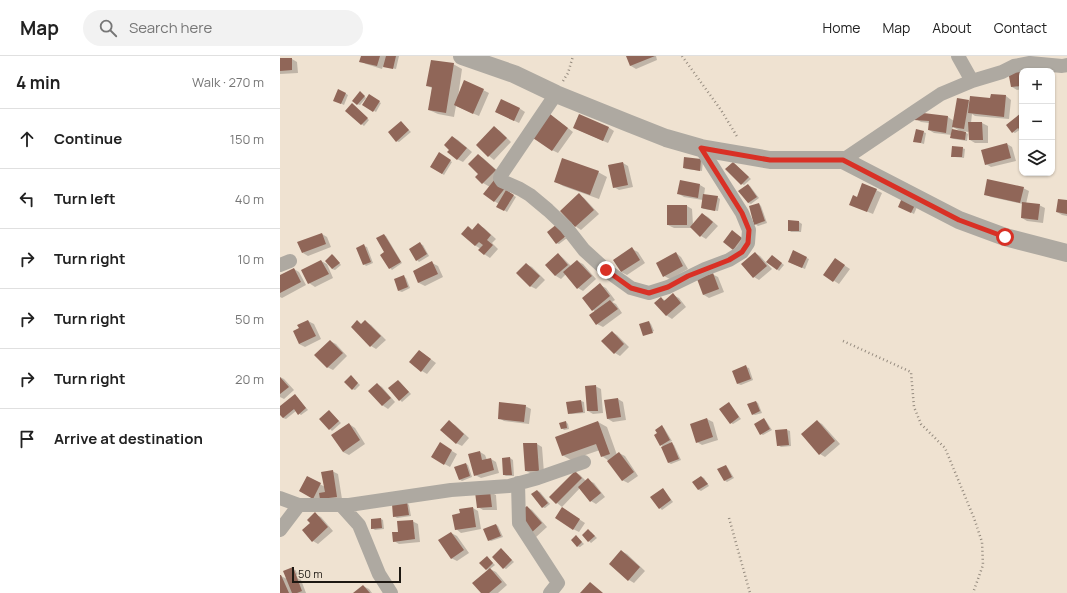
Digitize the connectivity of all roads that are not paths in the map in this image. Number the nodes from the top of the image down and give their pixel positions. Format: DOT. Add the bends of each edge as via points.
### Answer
graph roads {
  1 [pos="462,56"];
  2 [pos="958,56"];
  3 [pos="1067,66"];
  4 [pos="972,81"];
  5 [pos="556,94"];
  6 [pos="701,148"];
  7 [pos="843,160"];
  8 [pos="1067,253"];
  9 [pos="584,462"];
  10 [pos="518,483"];
  11 [pos="280,498"];
  12 [pos="299,505"];
  13 [pos="341,505"];
  14 [pos="280,530"];
  15 [pos="391,593"];
  16 [pos="550,593"];
  1 -- 5 [label="street" via="514,74"];
  2 -- 4 [label="street"];
  3 -- 4 [label="street" via="1030,63"];
  4 -- 7 [label="street" via="941,94"];
  5 -- 6 [label="street" via="666,138"];
  5 -- 6 [label="street" via="500,178 530,195 548,210 566,227 584,250 631,288 649,293 668,287 729,260 742,252 748,243 749,230 742,213"];
  6 -- 7 [label="street" via="770,160"];
  7 -- 8 [label="street" via="959,220 1005,237"];
  9 -- 10 [label="street"];
  10 -- 13 [label="street"];
  10 -- 16 [label="street" via="519,523 558,583"];
  11 -- 12 [label="street"];
  12 -- 13 [label="street"];
  12 -- 14 [label="street"];
  13 -- 15 [label="street" via="359,525 379,574"];
}
